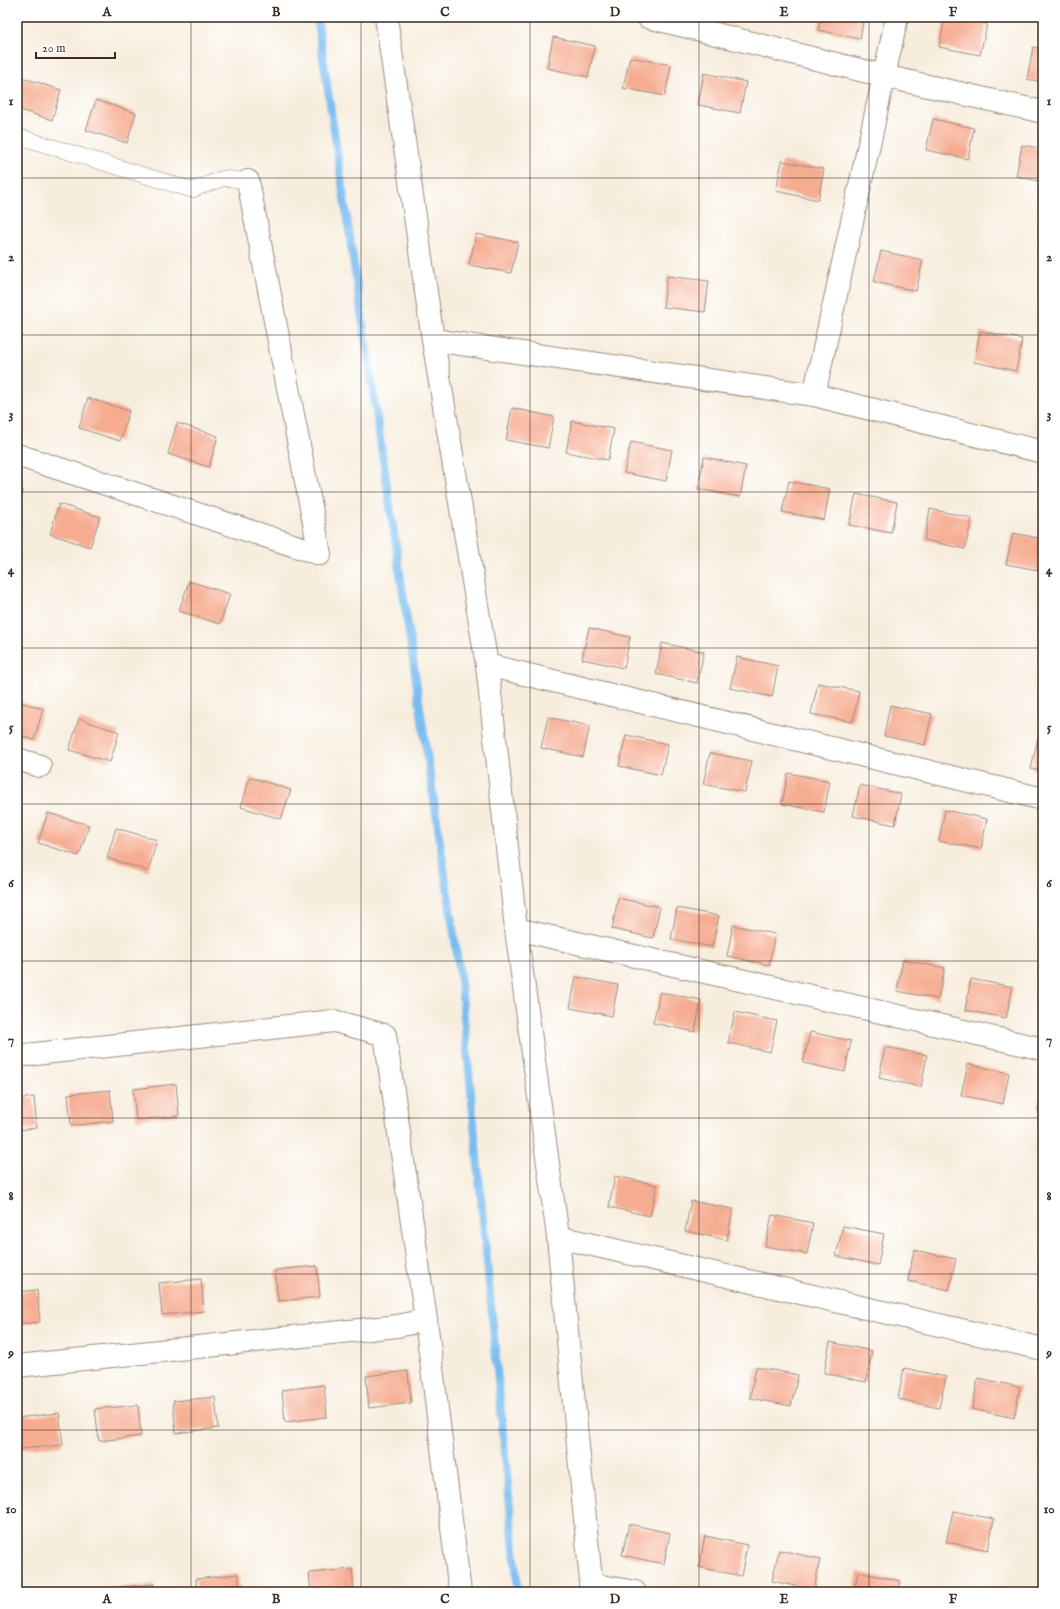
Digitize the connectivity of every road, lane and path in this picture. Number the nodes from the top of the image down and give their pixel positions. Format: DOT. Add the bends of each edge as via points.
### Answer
graph roads {
  1 [pos="386,17"];
  2 [pos="648,17"];
  3 [pos="897,17"];
  4 [pos="884,76"];
  5 [pos="1043,112"];
  6 [pos="17,136"];
  7 [pos="248,181"];
  8 [pos="433,340"];
  9 [pos="814,395"];
  10 [pos="1043,452"];
  11 [pos="17,455"];
  12 [pos="487,665"];
  13 [pos="17,759"];
  14 [pos="40,766"];
  15 [pos="1043,800"];
  16 [pos="516,929"];
  17 [pos="1043,1049"];
  18 [pos="17,1056"];
  19 [pos="558,1236"];
  20 [pos="426,1320"];
  21 [pos="1043,1349"];
  22 [pos="17,1366"];
  23 [pos="591,1588"];
  24 [pos="460,1592"];
  25 [pos="635,1592"];
  1 -- 8 [label="street"];
  2 -- 4 [label="street"];
  3 -- 4 [label="street"];
  4 -- 5 [label="street"];
  4 -- 9 [label="street"];
  6 -- 7 [label="lane" via="192,190 224,178"];
  7 -- 11 [label="street" via="320,554"];
  8 -- 9 [label="street"];
  8 -- 12 [label="street"];
  9 -- 10 [label="street"];
  12 -- 15 [label="street"];
  12 -- 16 [label="street"];
  13 -- 14 [label="street"];
  16 -- 17 [label="street"];
  16 -- 19 [label="street"];
  18 -- 20 [label="street" via="334,1021 385,1035"];
  19 -- 21 [label="street"];
  19 -- 23 [label="street"];
  20 -- 22 [label="street" via="398,1326"];
  20 -- 24 [label="street"];
  23 -- 25 [label="street"];
}
